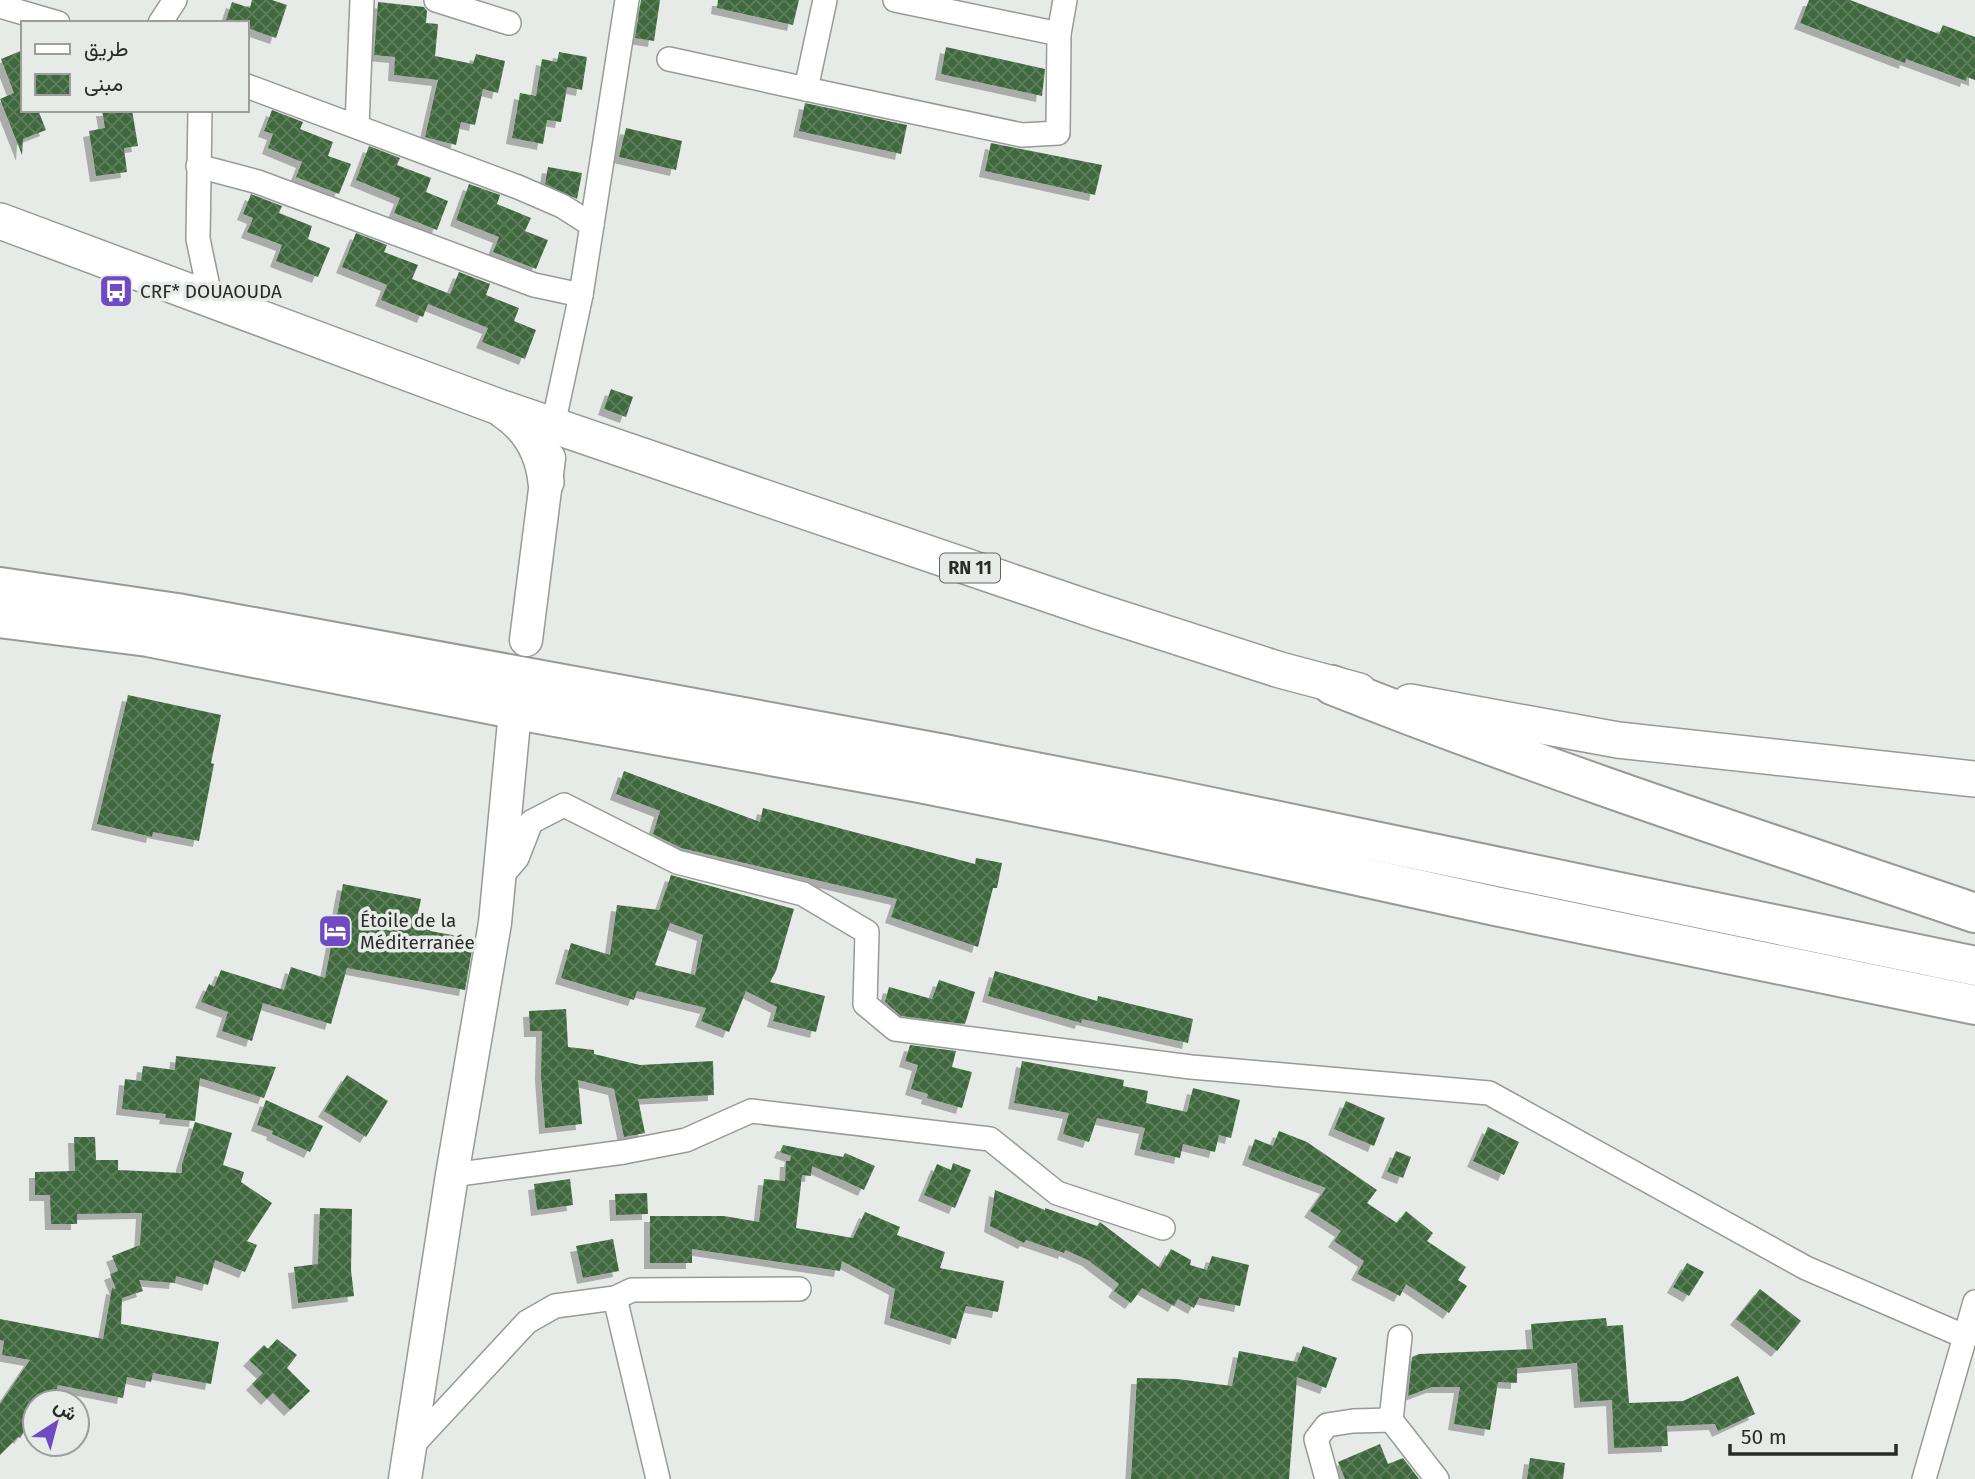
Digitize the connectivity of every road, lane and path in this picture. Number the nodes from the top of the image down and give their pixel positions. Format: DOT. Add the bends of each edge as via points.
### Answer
graph roads {
  1 [pos="175,0"];
  2 [pos="362,0"];
  3 [pos="436,0"];
  4 [pos="627,0"];
  5 [pos="825,0"];
  6 [pos="895,0"];
  7 [pos="1065,0"];
  8 [pos="0,6"];
  9 [pos="54,15"];
  10 [pos="161,21"];
  11 [pos="509,23"];
  12 [pos="1059,34"];
  13 [pos="669,59"];
  14 [pos="248,86"];
  15 [pos="806,89"];
  16 [pos="200,112"];
  17 [pos="357,126"];
  18 [pos="198,166"];
  19 [pos="0,221"];
  20 [pos="592,225"];
  21 [pos="581,295"];
  22 [pos="211,301"];
  23 [pos="499,407"];
  24 [pos="553,425"];
  25 [pos="611,444"];
  26 [pos="546,482"];
  27 [pos="0,587"];
  28 [pos="0,618"];
  29 [pos="526,640"];
  30 [pos="1332,685"];
  31 [pos="515,711"];
  32 [pos="1975,779"];
  33 [pos="499,879"];
  34 [pos="1975,913"];
  35 [pos="1975,966"];
  36 [pos="1936,996"];
  37 [pos="1975,1005"];
  38 [pos="1975,1018"];
  39 [pos="452,1175"];
  40 [pos="1163,1228"];
  41 [pos="799,1289"];
  42 [pos="615,1298"];
  43 [pos="1975,1302"];
  44 [pos="1400,1337"];
  45 [pos="1966,1337"];
  46 [pos="1391,1420"];
  47 [pos="410,1448"];
  48 [pos="405,1479"];
  49 [pos="658,1479"];
  50 [pos="1326,1479"];
  51 [pos="1437,1479"];
  52 [pos="1924,1479"];
  1 -- 10 [label="street"];
  2 -- 17 [label="street"];
  3 -- 11 [label="street"];
  4 -- 20 [label="street"];
  5 -- 15 [label="street"];
  6 -- 12 [label="street"];
  7 -- 12 [label="street"];
  8 -- 9 [label="street"];
  12 -- 15 [label="street" via="1059,134 1022,135"];
  13 -- 15 [label="street"];
  14 -- 17 [label="street"];
  16 -- 18 [label="street"];
  17 -- 20 [label="street" via="562,206"];
  18 -- 21 [label="street" via="258,182 534,285"];
  18 -- 22 [label="street" via="198,239"];
  19 -- 22 [label="main road, RN 11"];
  20 -- 21 [label="street"];
  21 -- 24 [label="street"];
  22 -- 23 [label="main road, RN 11"];
  23 -- 24 [label="main road, RN 11"];
  23 -- 26 [label="main road" via="528,433 541,456"];
  24 -- 25 [label="main road, RN 11"];
  24 -- 26 [label="main road"];
  25 -- 26 [label="main road" via="576,447 557,461"];
  25 -- 30 [label="main road, RN 11" via="1084,607"];
  26 -- 29 [label="main road"];
  27 -- 35 [label="highway" via="204,618 1053,775"];
  28 -- 36 [label="highway" via="148,637 920,783"];
  30 -- 32 [label="main road, RN 11" via="1618,740"];
  30 -- 34 [label="highway" via="1604,787"];
  31 -- 33 [label="main road"];
  33 -- 39 [label="main road"];
  33 -- 45 [label="street" via="517,859 531,822 564,805 677,862 803,894 867,932 865,1004 895,1029 1191,1067 1489,1093 1806,1268"];
  36 -- 37 [label="highway"];
  36 -- 38 [label="street"];
  39 -- 40 [label="street" via="685,1140 751,1111 990,1139 1057,1193"];
  39 -- 47 [label="main road"];
  41 -- 42 [label="street" via="632,1290"];
  42 -- 47 [label="street" via="555,1306 527,1322"];
  42 -- 49 [label="street"];
  43 -- 45 [label="street"];
  44 -- 46 [label="street"];
  45 -- 52 [label="street"];
  46 -- 50 [label="street" via="1327,1425 1316,1439"];
  46 -- 51 [label="street"];
  47 -- 48 [label="main road"];
}
